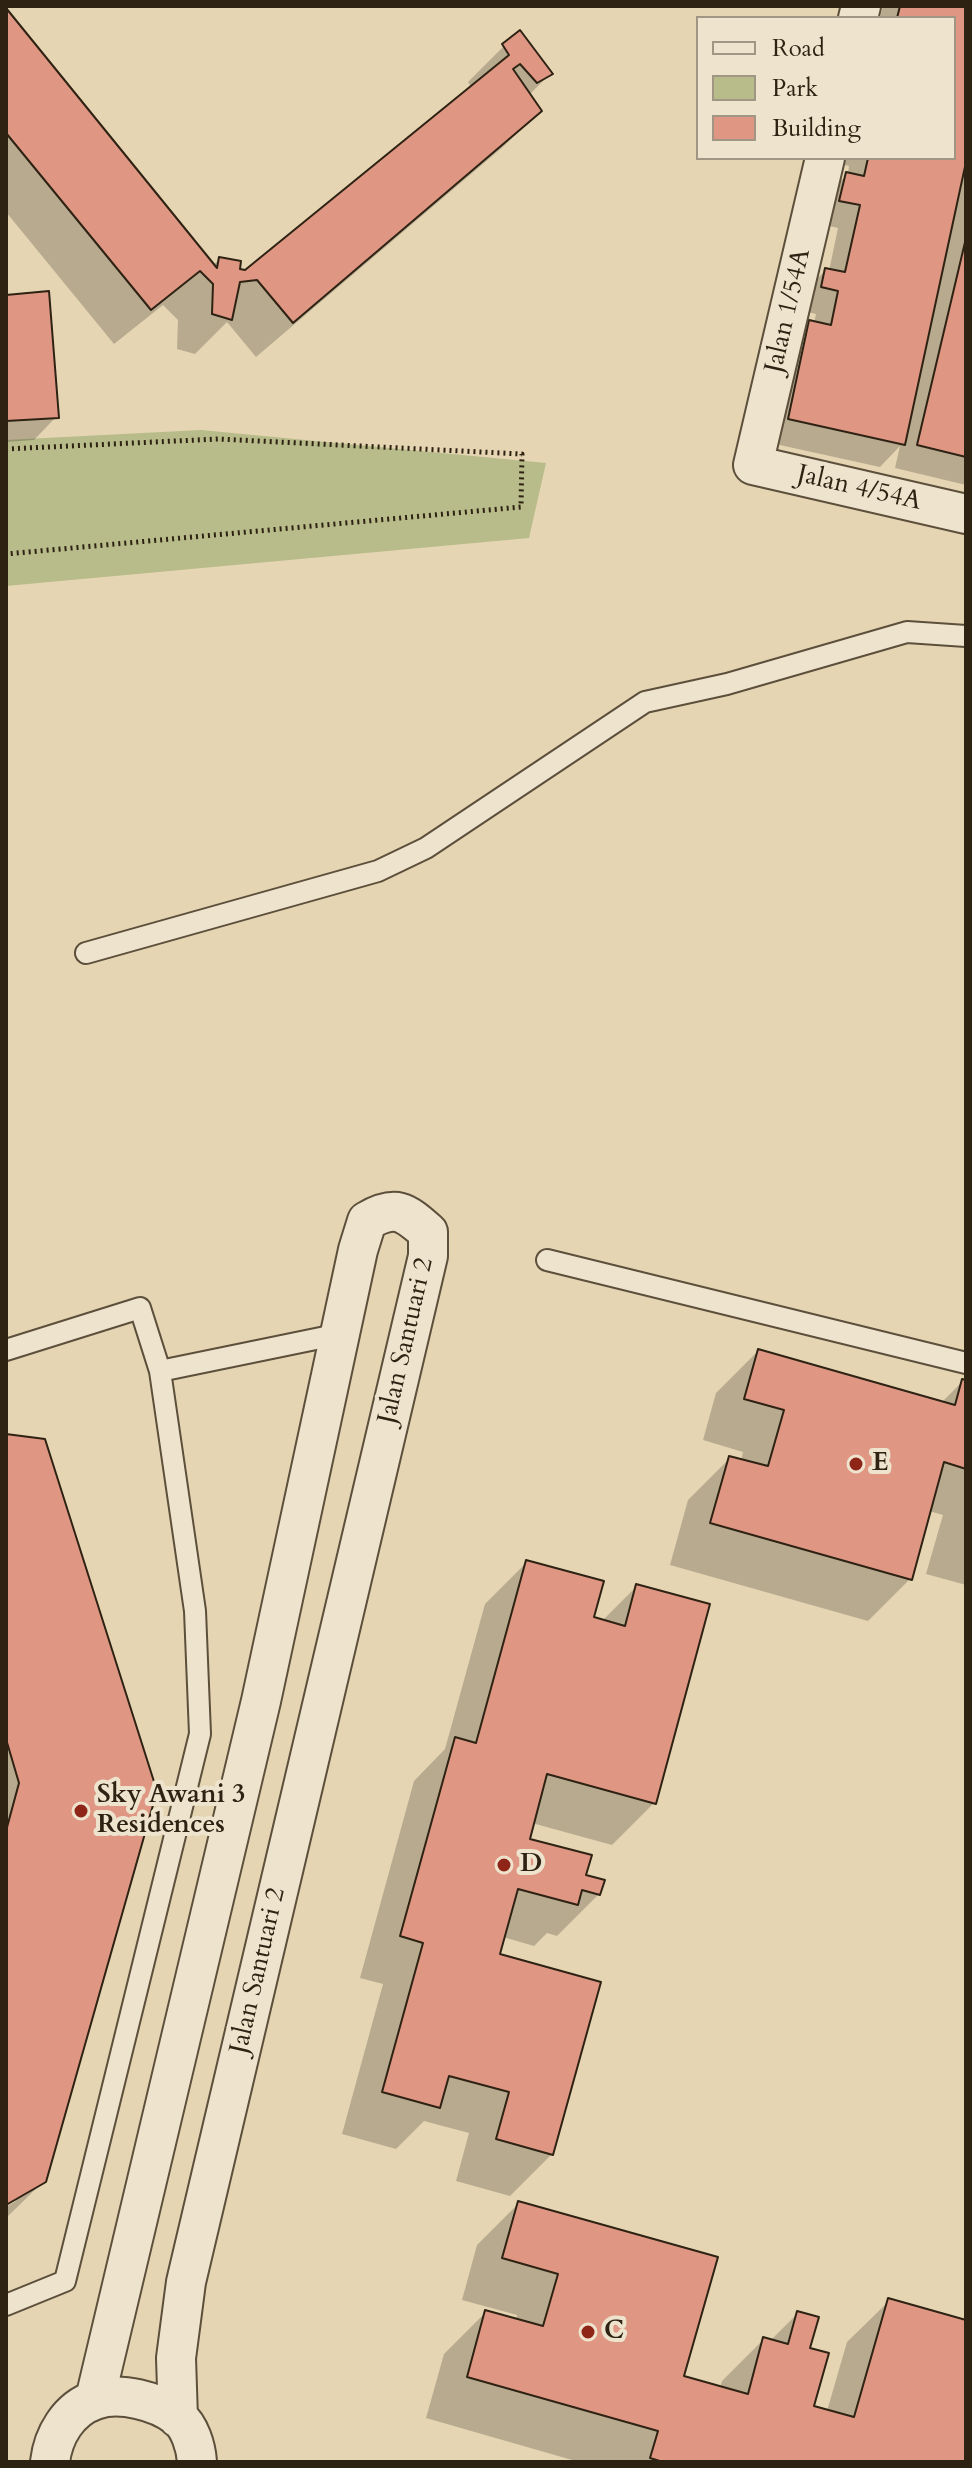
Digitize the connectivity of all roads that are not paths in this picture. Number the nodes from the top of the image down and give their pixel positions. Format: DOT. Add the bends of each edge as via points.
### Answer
graph roads {
  1 [pos="825,160"];
  2 [pos="753,465"];
  3 [pos="966,514"];
  4 [pos="966,636"];
  5 [pos="86,953"];
  6 [pos="547,1260"];
  7 [pos="340,1334"];
  8 [pos="6,1350"];
  9 [pos="966,1363"];
  10 [pos="160,1371"];
  11 [pos="6,2305"];
  12 [pos="95,2399"];
  13 [pos="178,2418"];
  14 [pos="50,2462"];
  15 [pos="197,2462"];
  1 -- 2 [label="street, Jalan 1/54A"];
  2 -- 3 [label="street, Jalan 4/54A"];
  4 -- 5 [label="lane" via="907,632 645,702 426,848 378,871"];
  6 -- 9 [label="lane"];
  7 -- 10 [label="lane"];
  7 -- 12 [label="street, Jalan Santuari 2" via="261,1701"];
  7 -- 13 [label="street, Jalan Santuari 2" via="367,1221 383,1211 407,1213 428,1232 428,1256 186,2282 176,2358"];
  8 -- 10 [label="lane" via="140,1308"];
  10 -- 11 [label="lane" via="195,1611 200,1734 65,2281"];
  12 -- 13 [label="street" via="141,2400"];
  12 -- 14 [label="street" via="61,2428"];
  13 -- 15 [label="street" via="190,2434"];
}
